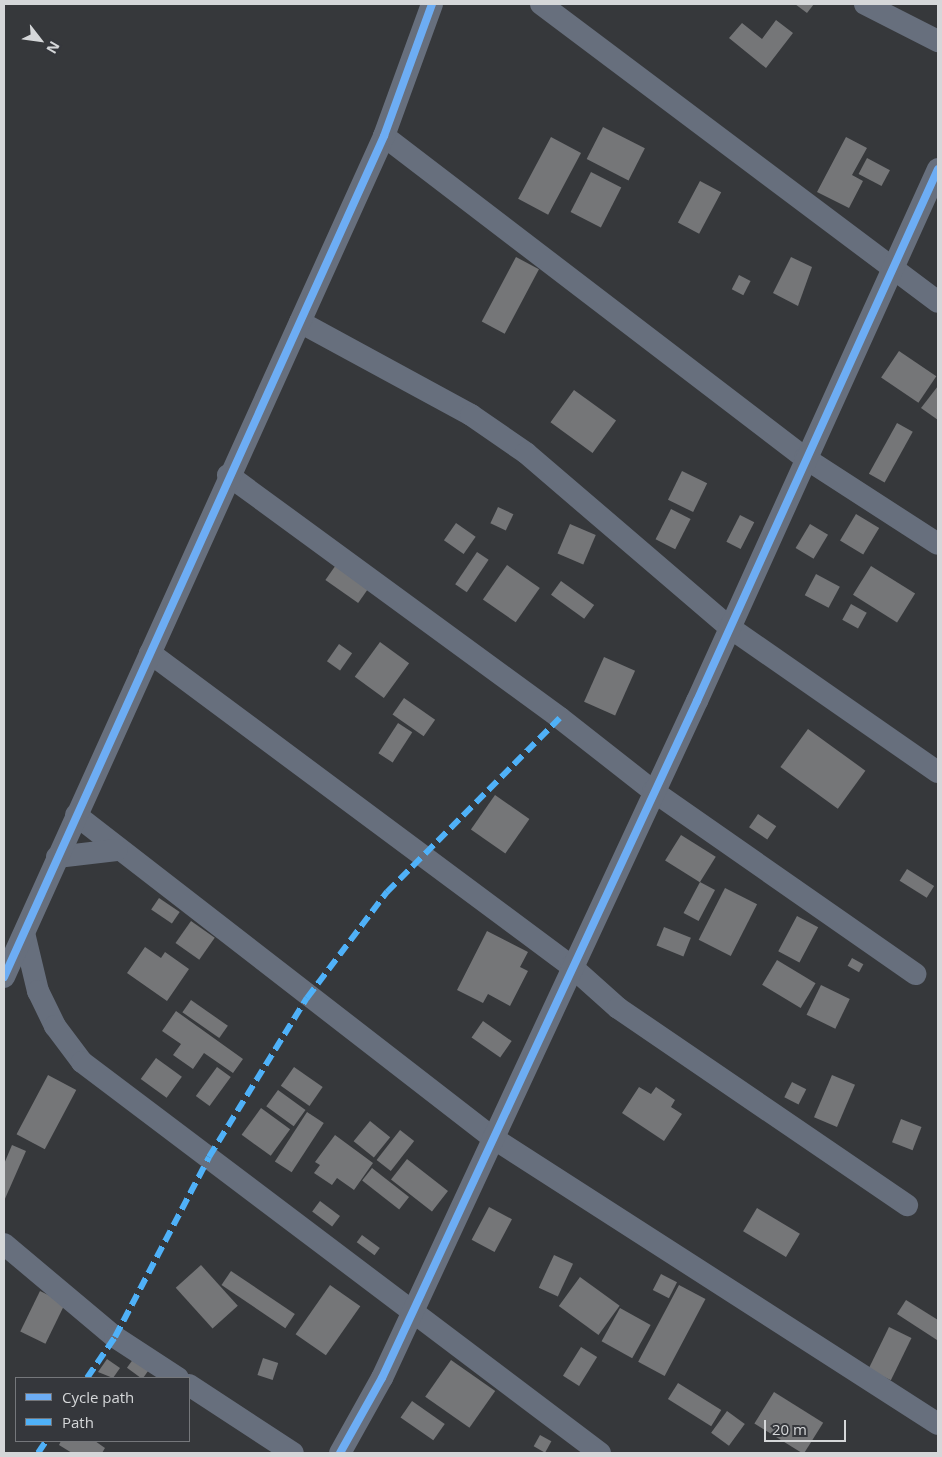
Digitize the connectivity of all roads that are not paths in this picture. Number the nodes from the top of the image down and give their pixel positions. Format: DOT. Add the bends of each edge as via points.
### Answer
graph roads {
  1 [pos="432,4"];
  2 [pos="541,4"];
  3 [pos="865,4"];
  4 [pos="938,41"];
  5 [pos="384,136"];
  6 [pos="938,170"];
  7 [pos="896,270"];
  8 [pos="938,302"];
  9 [pos="300,322"];
  10 [pos="805,458"];
  11 [pos="228,475"];
  12 [pos="938,544"];
  13 [pos="729,627"];
  14 [pos="150,653"];
  15 [pos="938,772"];
  16 [pos="653,791"];
  17 [pos="76,816"];
  18 [pos="117,850"];
  19 [pos="57,857"];
  20 [pos="25,937"];
  21 [pos="571,966"];
  22 [pos="915,974"];
  23 [pos="4,977"];
  24 [pos="492,1138"];
  25 [pos="907,1205"];
  26 [pos="4,1244"];
  27 [pos="413,1310"];
  28 [pos="176,1377"];
  29 [pos="190,1386"];
  30 [pos="938,1424"];
  31 [pos="293,1453"];
  32 [pos="340,1453"];
  33 [pos="600,1453"];
  1 -- 5 [label="street"];
  2 -- 7 [label="street" via="756,169"];
  3 -- 4 [label="street"];
  5 -- 9 [label="street"];
  5 -- 10 [label="street"];
  6 -- 7 [label="street"];
  7 -- 8 [label="street"];
  7 -- 10 [label="street"];
  9 -- 11 [label="street"];
  9 -- 13 [label="street" via="471,415 526,452"];
  10 -- 12 [label="street"];
  10 -- 13 [label="street"];
  11 -- 14 [label="street"];
  11 -- 16 [label="street" via="553,712"];
  13 -- 15 [label="street"];
  13 -- 16 [label="street"];
  14 -- 17 [label="street"];
  14 -- 21 [label="street"];
  16 -- 21 [label="street"];
  16 -- 22 [label="street"];
  17 -- 18 [label="street"];
  17 -- 19 [label="street"];
  18 -- 19 [label="street"];
  18 -- 24 [label="street"];
  19 -- 20 [label="street"];
  20 -- 23 [label="street"];
  20 -- 27 [label="street" via="38,991 55,1026 82,1062"];
  21 -- 24 [label="street"];
  21 -- 25 [label="street" via="618,1008"];
  24 -- 27 [label="street"];
  24 -- 30 [label="street"];
  26 -- 28 [label="street" via="114,1337"];
  27 -- 32 [label="street"];
  27 -- 33 [label="street"];
  29 -- 31 [label="street"];
}
